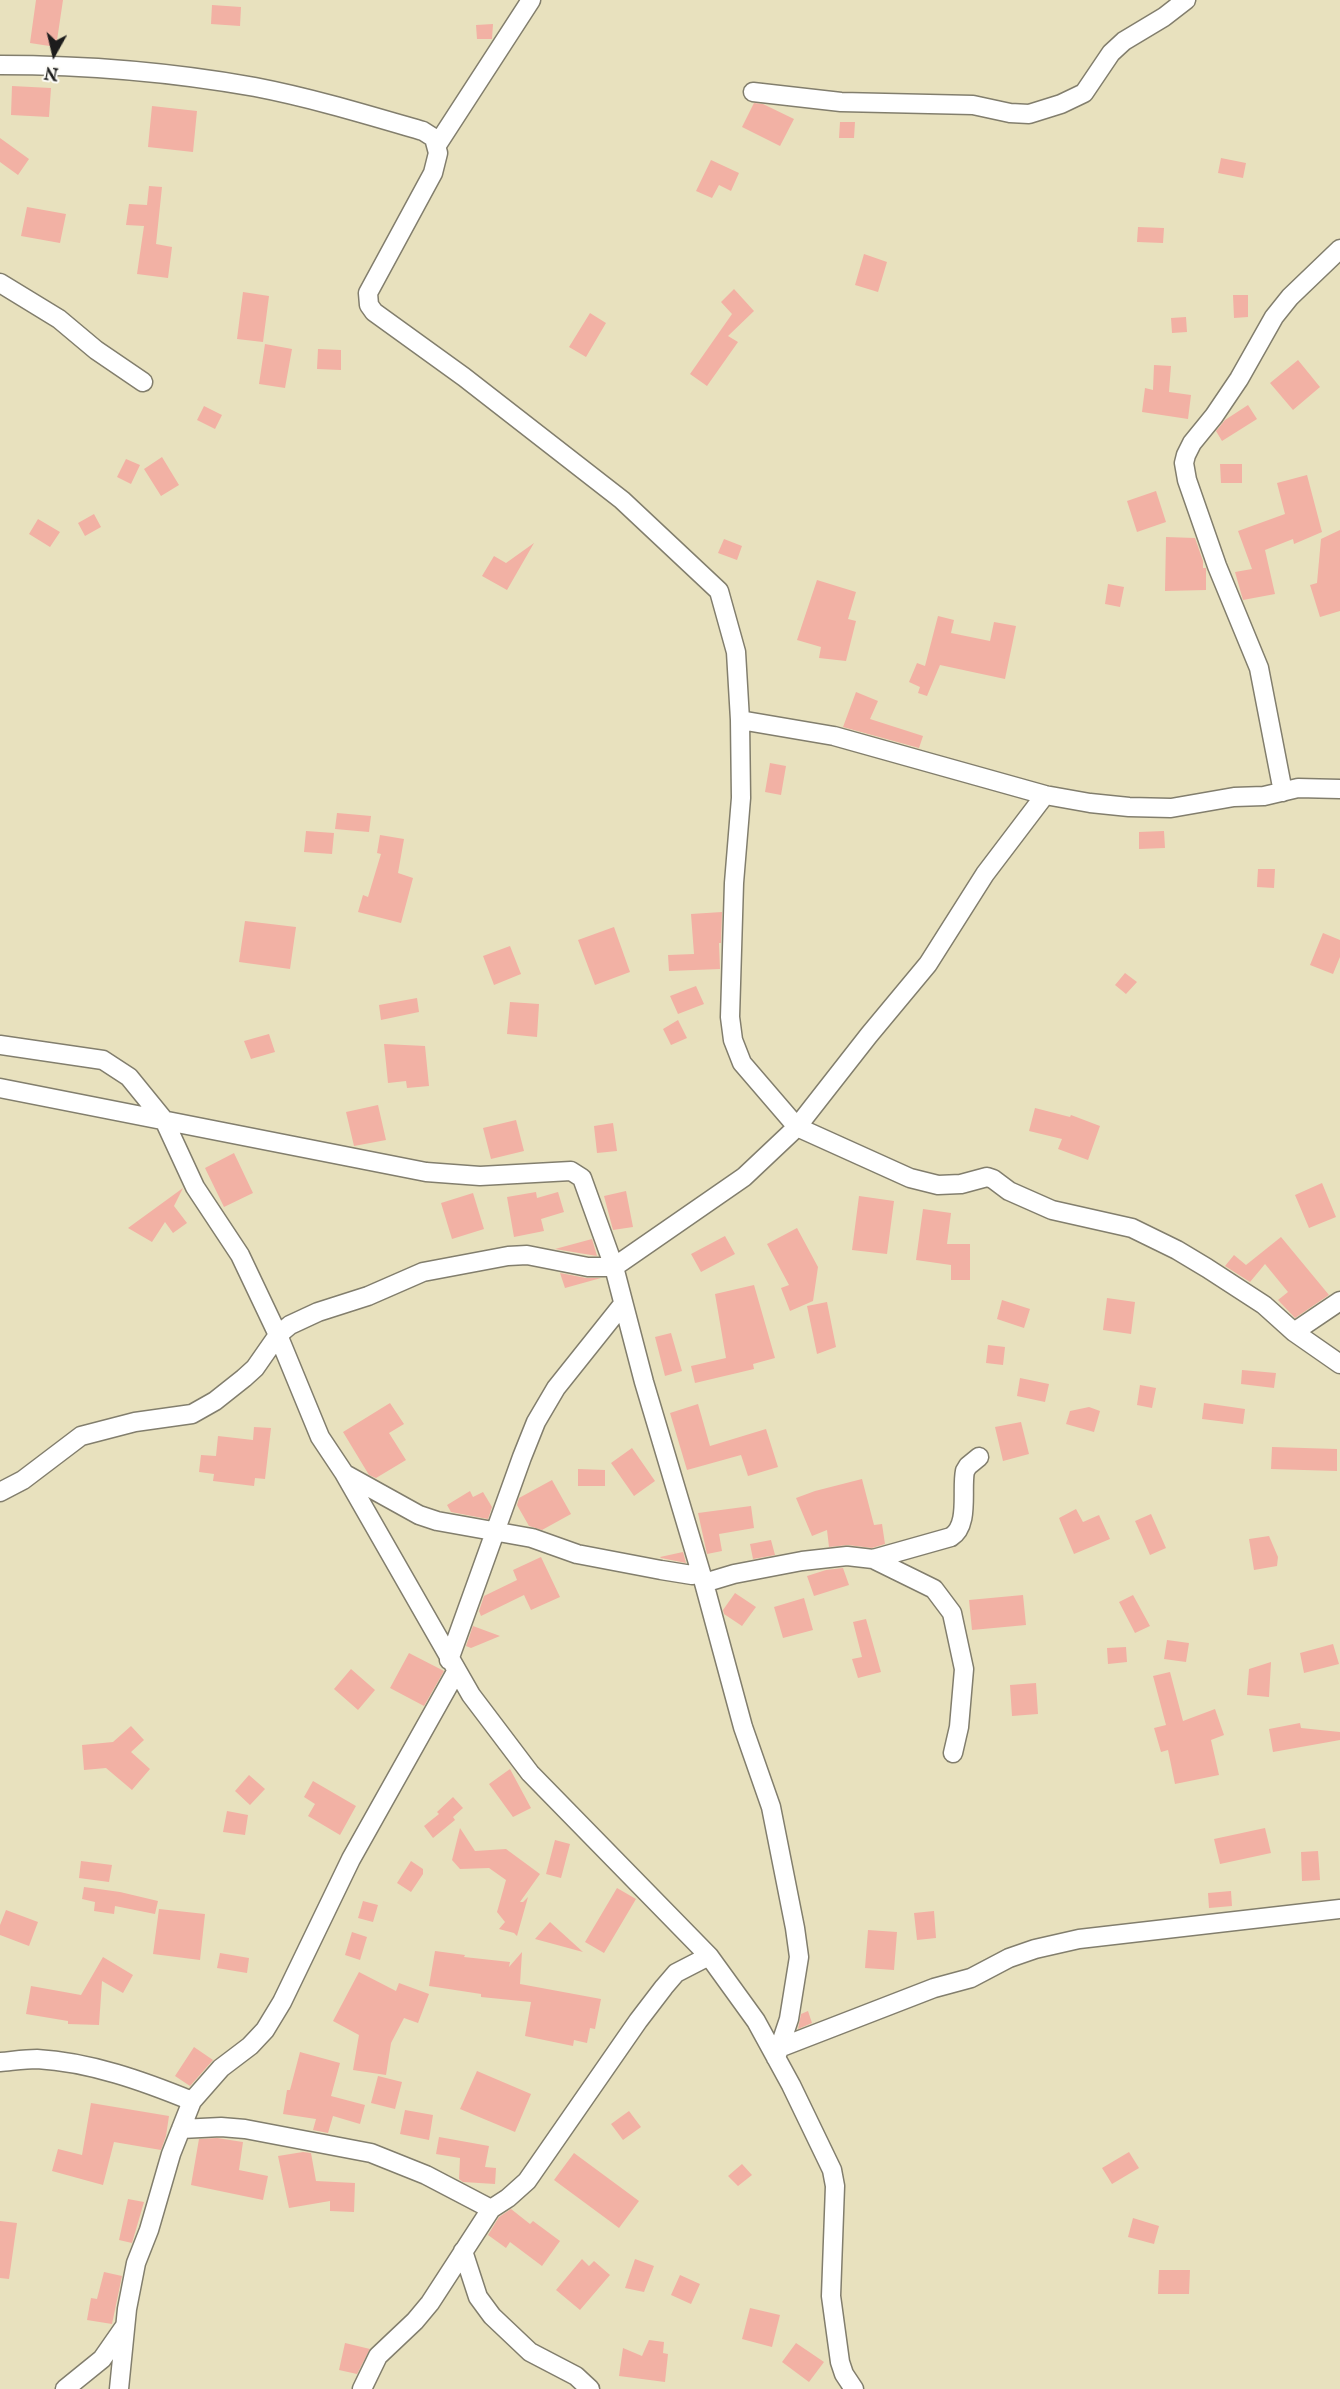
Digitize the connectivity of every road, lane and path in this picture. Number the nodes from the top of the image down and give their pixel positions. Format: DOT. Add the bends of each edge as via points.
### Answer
graph roads {
  1 [pos="531,0"];
  2 [pos="1186,0"];
  3 [pos="0,65"];
  4 [pos="753,92"];
  5 [pos="437,146"];
  6 [pos="1340,249"];
  7 [pos="0,283"];
  8 [pos="143,382"];
  9 [pos="740,720"];
  10 [pos="1340,789"];
  11 [pos="1283,792"];
  12 [pos="1045,795"];
  13 [pos="0,1045"];
  14 [pos="0,1088"];
  15 [pos="164,1120"];
  16 [pos="797,1127"];
  17 [pos="614,1267"];
  18 [pos="1340,1301"];
  19 [pos="623,1304"];
  20 [pos="1294,1332"];
  21 [pos="278,1335"];
  22 [pos="1340,1364"];
  23 [pos="979,1458"];
  24 [pos="344,1473"];
  25 [pos="0,1492"];
  26 [pos="496,1530"];
  27 [pos="873,1560"];
  28 [pos="702,1578"];
  29 [pos="453,1666"];
  30 [pos="953,1753"];
  31 [pos="1340,1909"];
  32 [pos="690,1936"];
  33 [pos="709,1956"];
  34 [pos="676,1973"];
  35 [pos="778,2053"];
  36 [pos="0,2062"];
  37 [pos="192,2102"];
  38 [pos="181,2128"];
  39 [pos="491,2209"];
  40 [pos="463,2251"];
  41 [pos="126,2324"];
  42 [pos="844,2384"];
  43 [pos="65,2389"];
  44 [pos="119,2389"];
  45 [pos="362,2389"];
  46 [pos="590,2389"];
  1 -- 5 [label="street"];
  2 -- 4 [label="street" via="1124,41 1084,93 1029,114 973,105 841,102"];
  3 -- 5 [label="street" via="114,68 255,87 423,131 434,138"];
  5 -- 9 [label="street" via="433,173 368,293 369,305 622,500 719,591 736,652"];
  6 -- 11 [label="street" via="1274,317 1239,379 1192,442 1184,463 1217,566 1259,668"];
  7 -- 8 [label="street" via="59,319"];
  9 -- 12 [label="street" via="834,736"];
  9 -- 16 [label="street" via="741,798 730,1017 733,1040 742,1063"];
  10 -- 11 [label="street" via="1298,788"];
  11 -- 12 [label="street" via="1171,808 1129,807"];
  12 -- 16 [label="street" via="985,874 928,964"];
  13 -- 15 [label="street" via="104,1060 129,1077"];
  14 -- 15 [label="street"];
  15 -- 17 [label="street" via="426,1173 480,1176 571,1171 582,1178"];
  15 -- 21 [label="street" via="195,1186 240,1255"];
  16 -- 17 [label="street" via="744,1178"];
  16 -- 20 [label="street" via="910,1178 938,1185 993,1179 1009,1191 1052,1210 1132,1228 1207,1268 1264,1305"];
  17 -- 19 [label="street"];
  17 -- 21 [label="street" via="588,1267 528,1255 423,1272 318,1312"];
  18 -- 20 [label="street"];
  19 -- 26 [label="street" via="556,1388 537,1422"];
  19 -- 28 [label="street"];
  20 -- 22 [label="street"];
  21 -- 24 [label="street" via="320,1437"];
  21 -- 25 [label="street" via="255,1368 198,1411 81,1436 23,1480"];
  23 -- 27 [label="street" via="965,1472 962,1518 956,1534"];
  24 -- 26 [label="street" via="419,1515"];
  24 -- 29 [label="street"];
  26 -- 28 [label="street" via="577,1554"];
  26 -- 29 [label="street"];
  27 -- 28 [label="street" via="847,1556"];
  27 -- 30 [label="street" via="934,1589 952,1613 964,1669"];
  28 -- 35 [label="street" via="743,1727 771,1807 795,1928 799,1957 795,1994"];
  29 -- 32 [label="street" via="530,1773"];
  29 -- 37 [label="street" via="351,1859 282,2002 265,2030 221,2068"];
  31 -- 35 [label="street" via="1102,1936 1035,1949"];
  32 -- 33 [label="street"];
  32 -- 34 [label="street"];
  33 -- 34 [label="street"];
  33 -- 35 [label="street"];
  34 -- 39 [label="street" via="526,2181"];
  35 -- 42 [label="street" via="832,2170 835,2186 831,2296"];
  36 -- 37 [label="street" via="35,2059 81,2066 144,2082"];
  37 -- 38 [label="street"];
  38 -- 39 [label="street" via="245,2129 371,2153 399,2162"];
  38 -- 41 [label="street" via="136,2263"];
  39 -- 40 [label="street"];
  40 -- 45 [label="street" via="430,2303 378,2356"];
  40 -- 46 [label="street" via="478,2297 492,2316 530,2352 576,2376"];
  41 -- 43 [label="street" via="102,2359"];
  41 -- 44 [label="street"];
}
